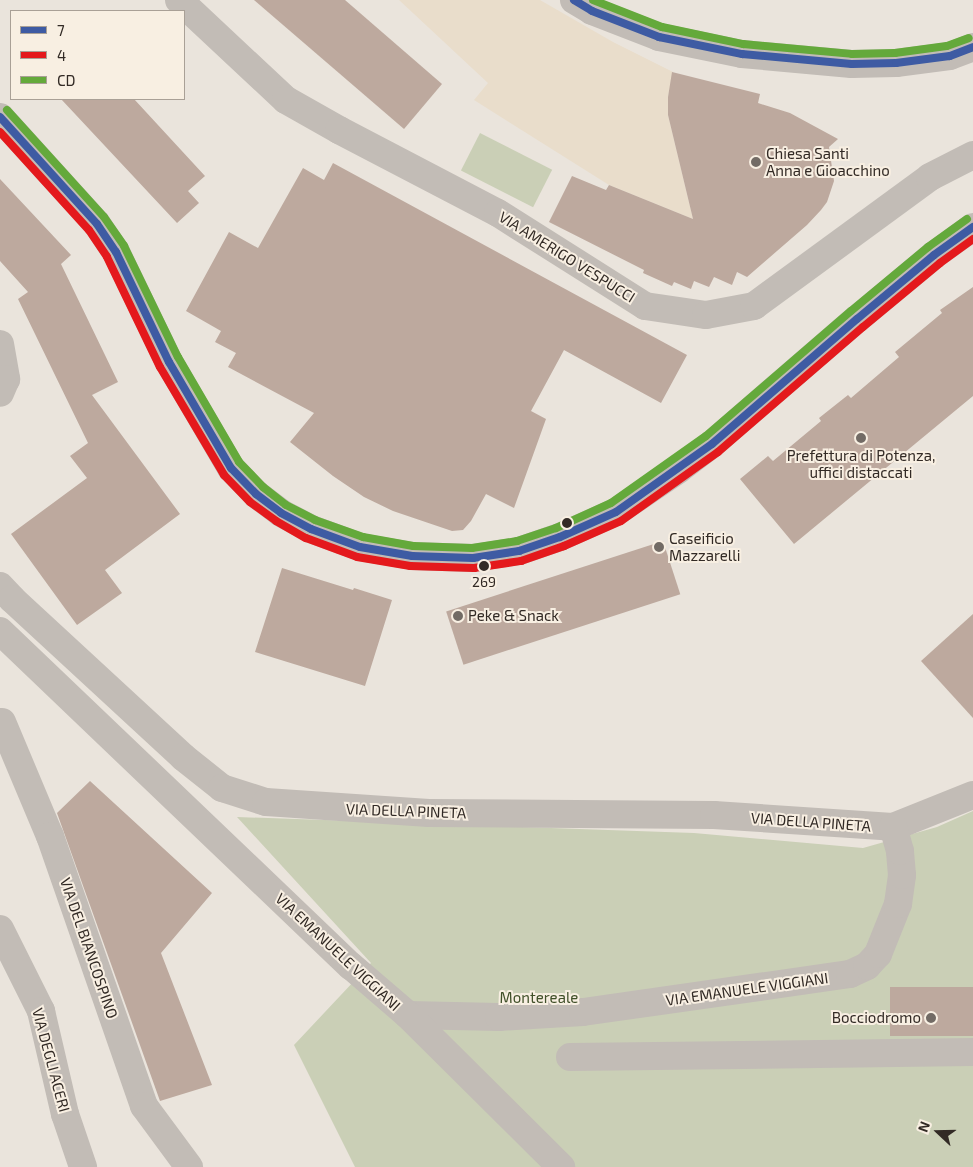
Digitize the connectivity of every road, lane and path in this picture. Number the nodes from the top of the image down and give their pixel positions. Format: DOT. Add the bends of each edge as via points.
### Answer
graph roads {
  1 [pos="179,0"];
  2 [pos="574,0"];
  3 [pos="973,47"];
  4 [pos="0,117"];
  5 [pos="973,155"];
  6 [pos="973,226"];
  7 [pos="0,344"];
  8 [pos="0,393"];
  9 [pos="4,599"];
  10 [pos="0,631"];
  11 [pos="1,722"];
  12 [pos="973,795"];
  13 [pos="893,827"];
  14 [pos="0,930"];
  15 [pos="408,1015"];
  16 [pos="973,1052"];
  17 [pos="570,1057"];
  18 [pos="83,1167"];
  19 [pos="189,1167"];
  20 [pos="561,1167"];
  1 -- 5 [label="street, VIA AMERIGO VESPUCCI" via="286,100 498,213 645,306 706,315 754,306 930,178"];
  2 -- 3 [label="street" via="592,11 659,37 742,54 852,64 896,63 950,56"];
  4 -- 6 [label="street" via="97,224 116,252 169,362 231,468 281,513 311,529 360,547 412,556 473,558 519,551 616,512 712,444 857,319"];
  7 -- 8 [label="street" via="6,379"];
  9 -- 13 [label="street, VIA DELLA PINETA" via="214,782 222,788 266,802 429,813 714,815"];
  10 -- 15 [label="street, VIA EMANUELE VIGGIANI" via="351,966"];
  11 -- 19 [label="street, VIA DEL BIANCOSPINO" via="50,836 144,1106"];
  12 -- 13 [label="street"];
  13 -- 15 [label="street, VIA EMANUELE VIGGIANI" via="902,875 898,904 878,954 867,966 850,974 583,1012 499,1017"];
  14 -- 18 [label="street, VIA DEGLI ACERI" via="41,1011 65,1114"];
  15 -- 20 [label="street"];
  16 -- 17 [label="street"];
}
